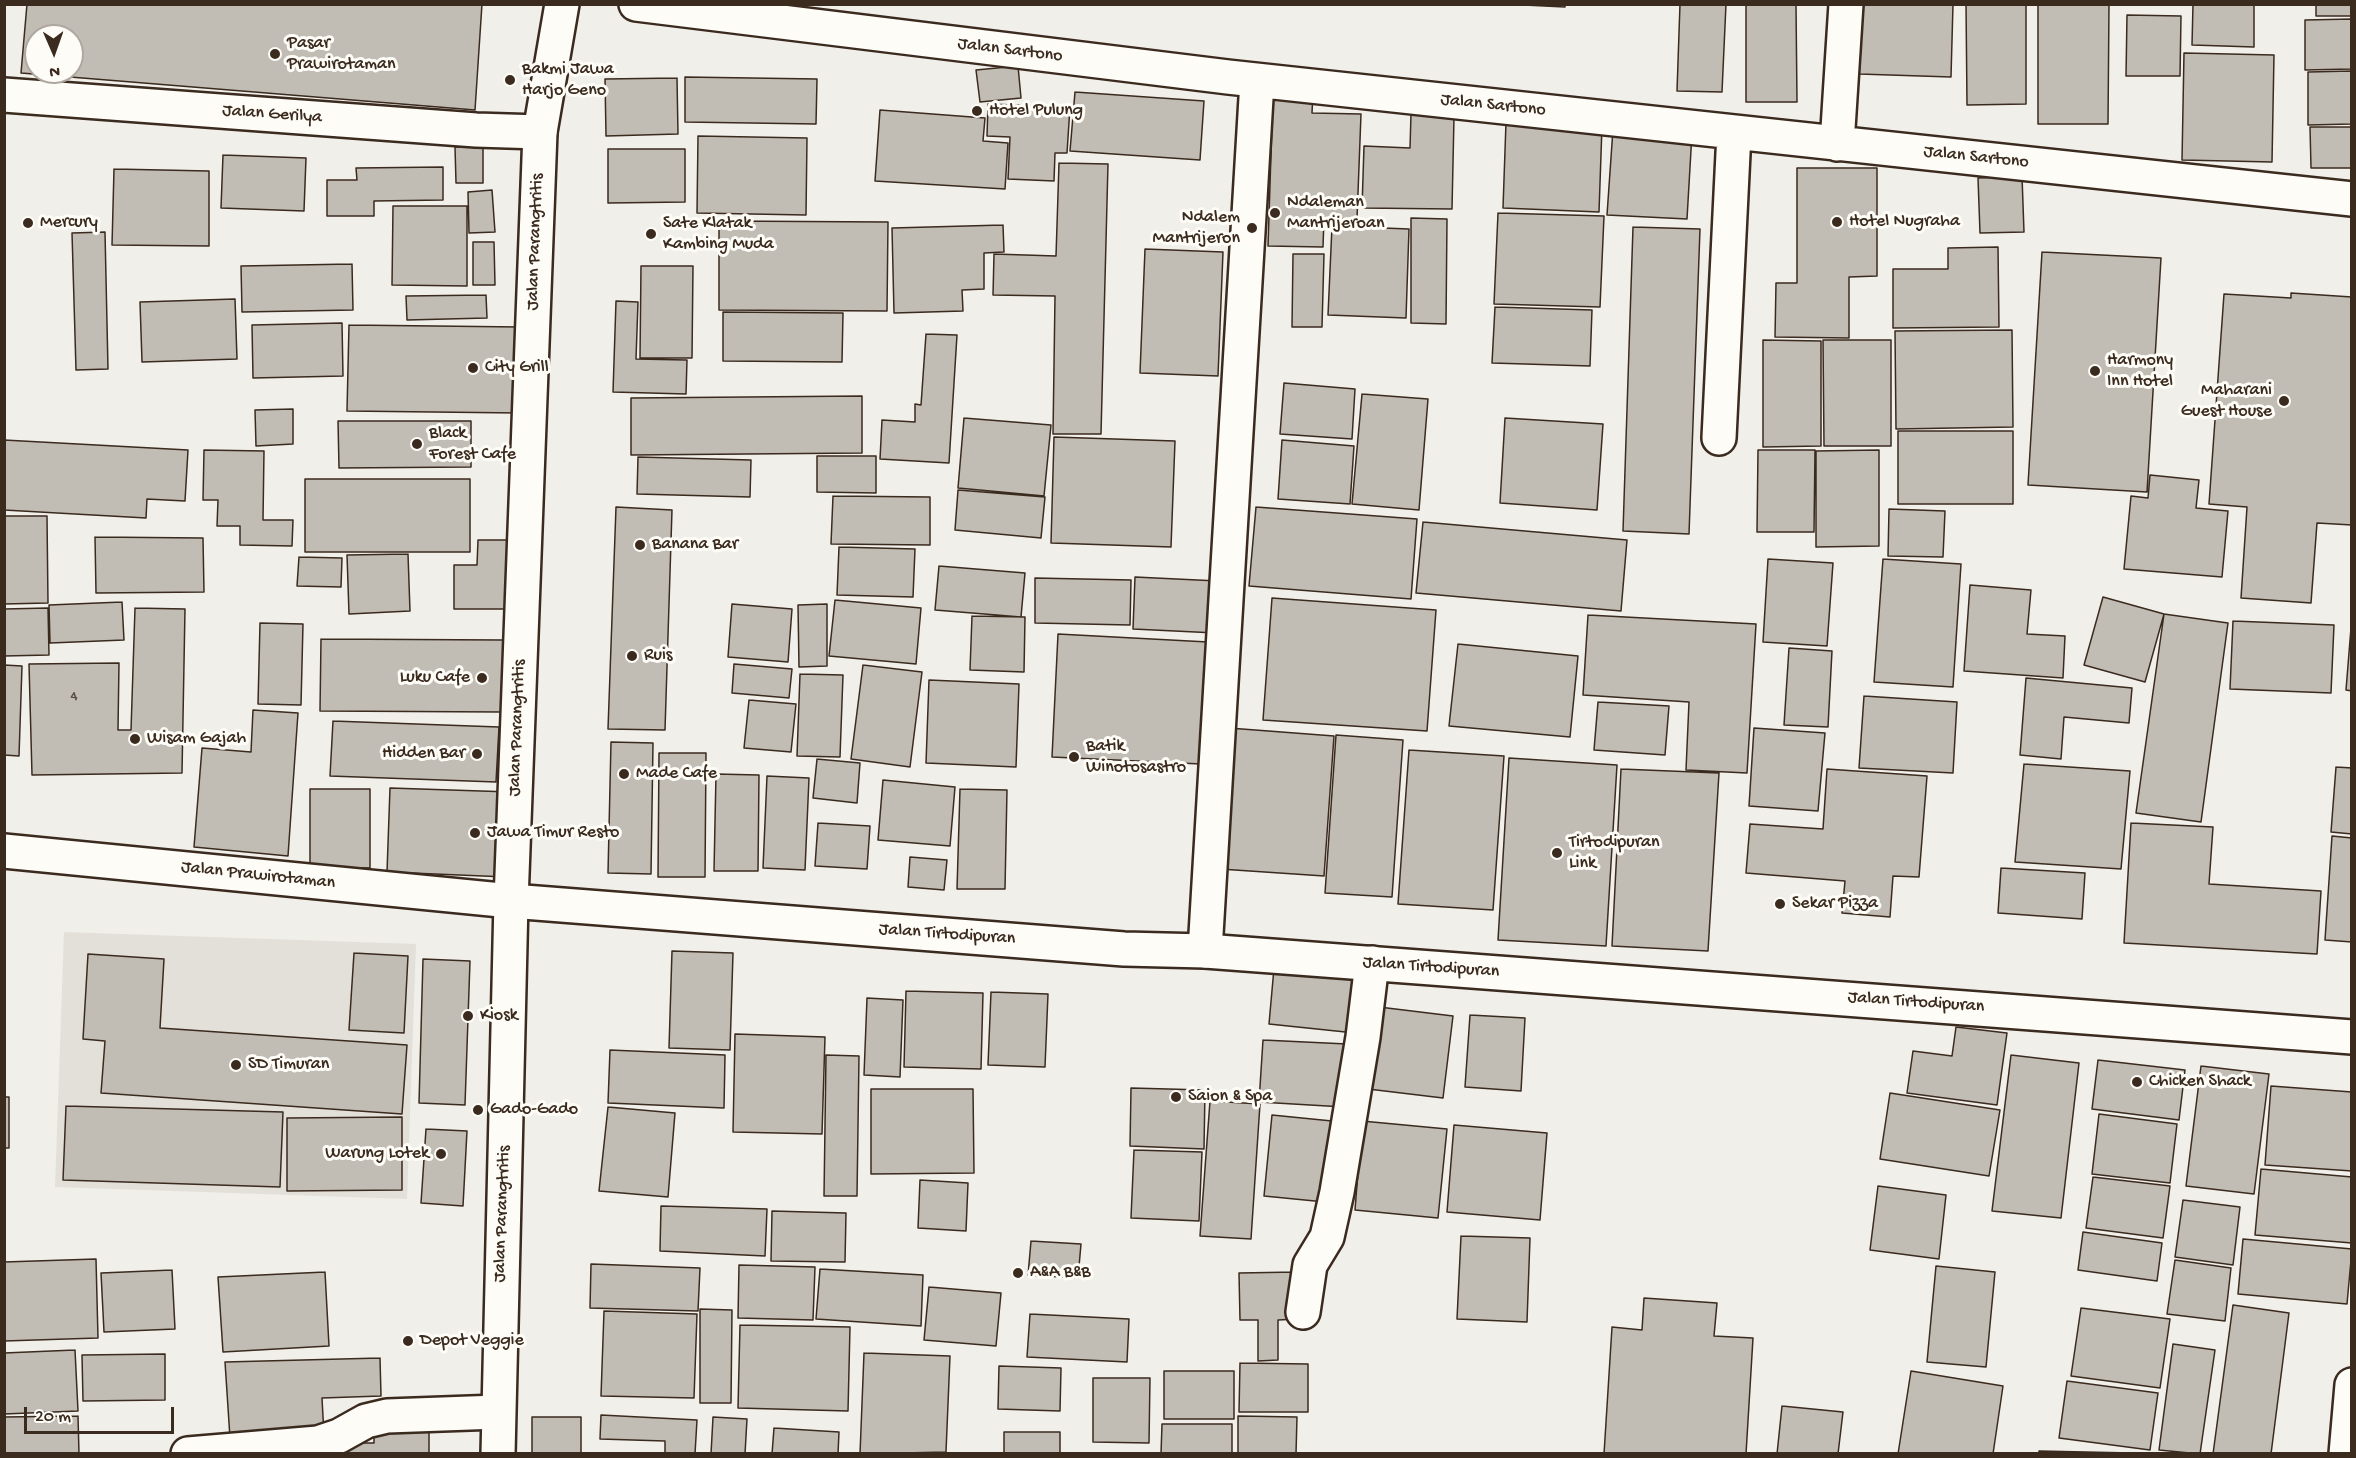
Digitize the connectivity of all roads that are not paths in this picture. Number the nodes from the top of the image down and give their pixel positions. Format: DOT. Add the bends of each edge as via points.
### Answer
graph roads {
  1 [pos="562,4"];
  2 [pos="636,4"];
  3 [pos="1846,4"];
  4 [pos="1257,81"];
  5 [pos="4,95"];
  6 [pos="540,132"];
  7 [pos="1734,133"];
  8 [pos="1837,144"];
  9 [pos="2352,199"];
  10 [pos="1719,438"];
  11 [pos="4,851"];
  12 [pos="511,901"];
  13 [pos="1205,951"];
  14 [pos="1372,963"];
  15 [pos="2352,1037"];
  16 [pos="1303,1312"];
  17 [pos="2352,1385"];
  18 [pos="498,1412"];
  19 [pos="188,1454"];
  20 [pos="498,1454"];
  21 [pos="2346,1454"];
  1 -- 6 [label="street, Jalan Parangtritis"];
  2 -- 4 [label="street, Jalan Sartono"];
  3 -- 8 [label="street"];
  4 -- 7 [label="street, Jalan Sartono"];
  4 -- 13 [label="street"];
  5 -- 6 [label="street, Jalan Gerilya"];
  6 -- 12 [label="street, Jalan Parangtritis"];
  7 -- 8 [label="street, Jalan Sartono"];
  7 -- 10 [label="street"];
  8 -- 9 [label="street, Jalan Sartono"];
  11 -- 12 [label="street, Jalan Prawirotaman"];
  12 -- 13 [label="street, Jalan Tirtodipuran" via="1124,949"];
  12 -- 18 [label="street, Jalan Parangtritis"];
  13 -- 14 [label="street, Jalan Tirtodipuran"];
  14 -- 15 [label="street, Jalan Tirtodipuran"];
  14 -- 16 [label="street" via="1337,1192 1327,1237 1310,1265"];
  17 -- 21 [label="street"];
  18 -- 19 [label="street" via="387,1416 318,1443"];
  18 -- 20 [label="street, Jalan Parangtritis"];
}
